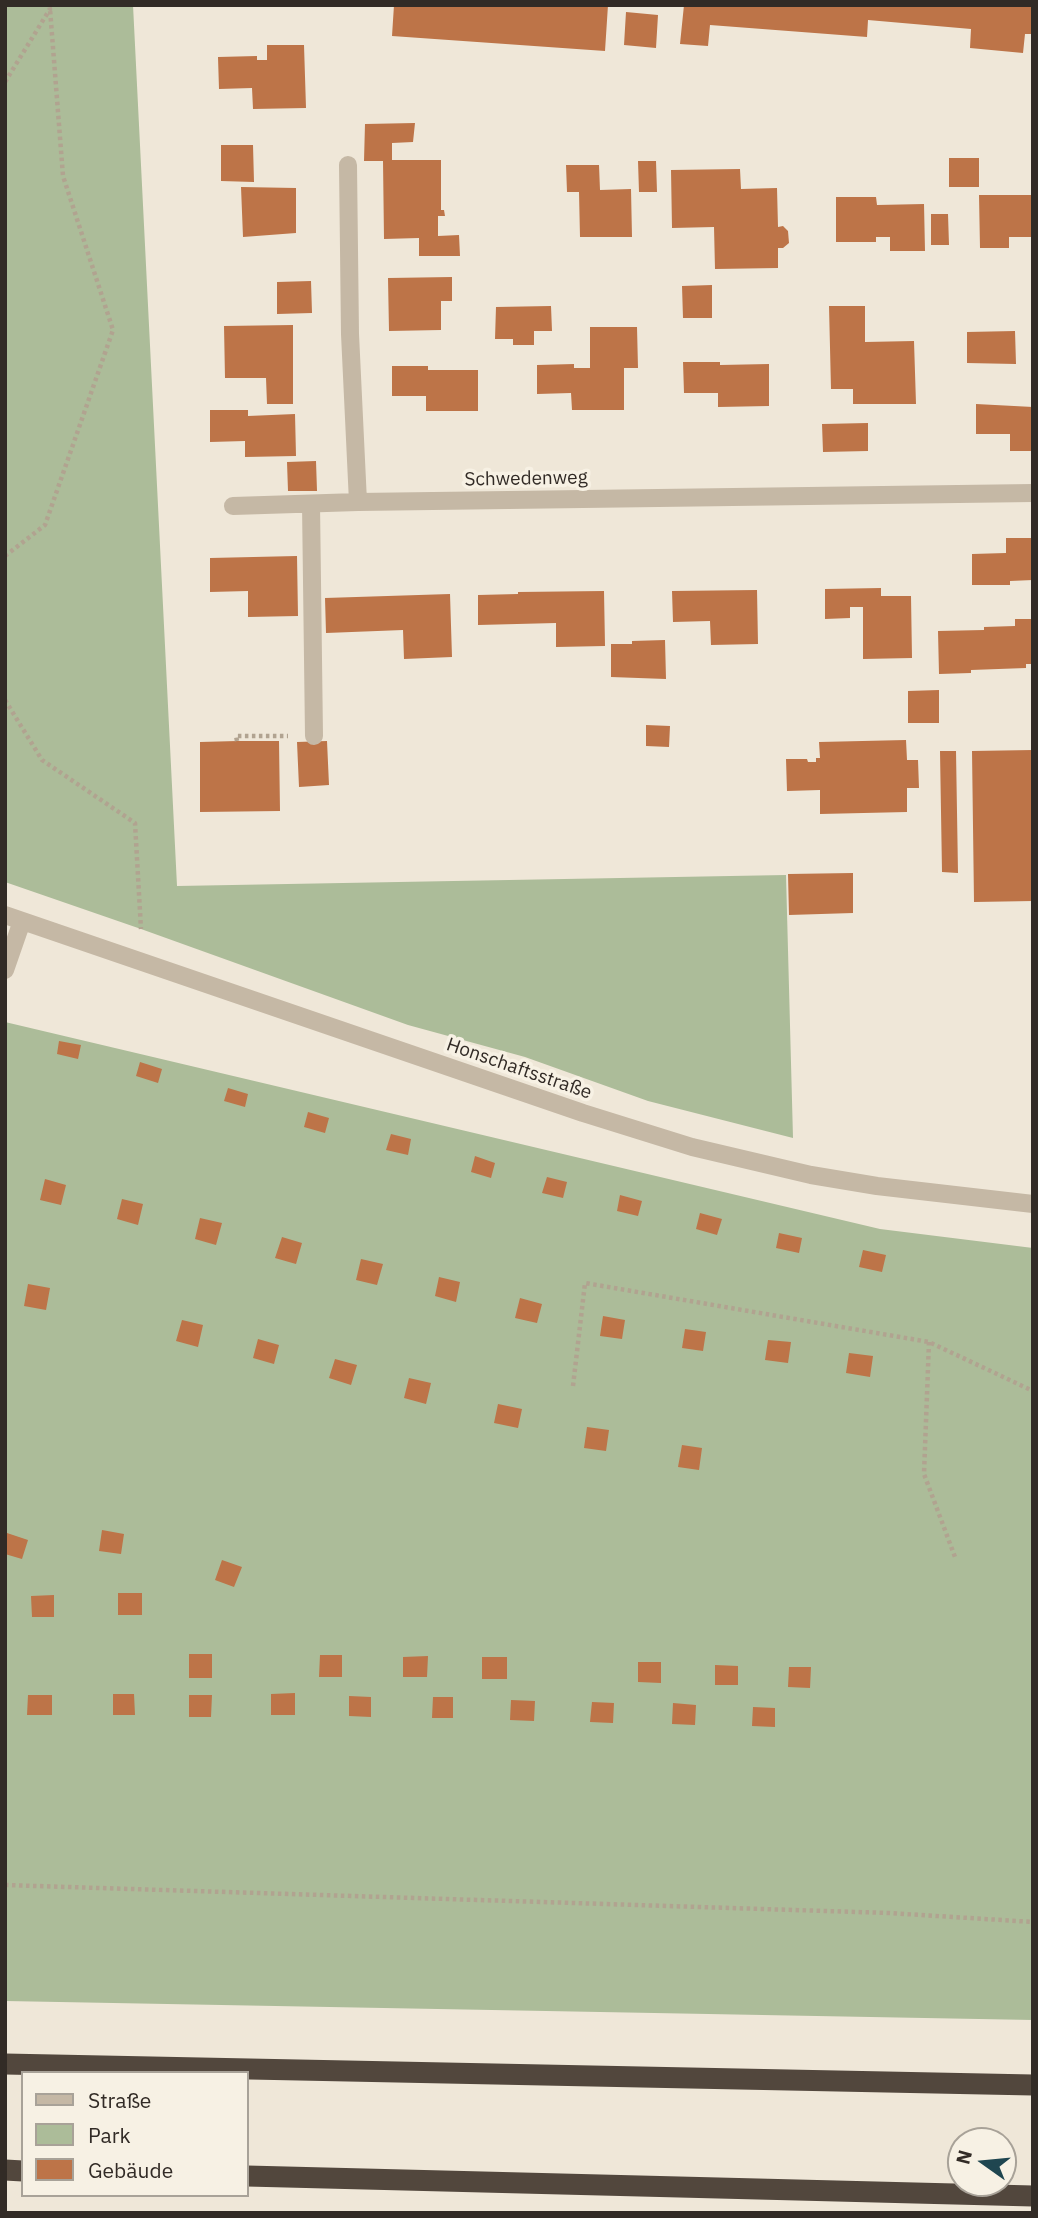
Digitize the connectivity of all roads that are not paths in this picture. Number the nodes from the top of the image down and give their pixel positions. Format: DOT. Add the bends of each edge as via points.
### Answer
graph roads {
  1 [pos="348,165"];
  2 [pos="1033,493"];
  3 [pos="358,502"];
  4 [pos="311,504"];
  5 [pos="233,506"];
  6 [pos="314,736"];
  7 [pos="14,918"];
  8 [pos="5,970"];
  9 [pos="1033,1204"];
  10 [pos="5,2064"];
  11 [pos="1033,2085"];
  12 [pos="248,2176"];
  13 [pos="1033,2196"];
  1 -- 3 [label="street"];
  2 -- 3 [label="street, Schwedenweg"];
  3 -- 4 [label="street, Schwedenweg"];
  4 -- 5 [label="street, Schwedenweg"];
  4 -- 6 [label="street"];
  7 -- 8 [label="street"];
  7 -- 9 [label="street, Honschaftsstraße" via="692,1147 877,1186"];
  10 -- 11 [label="highway"];
  12 -- 13 [label="highway"];
}
